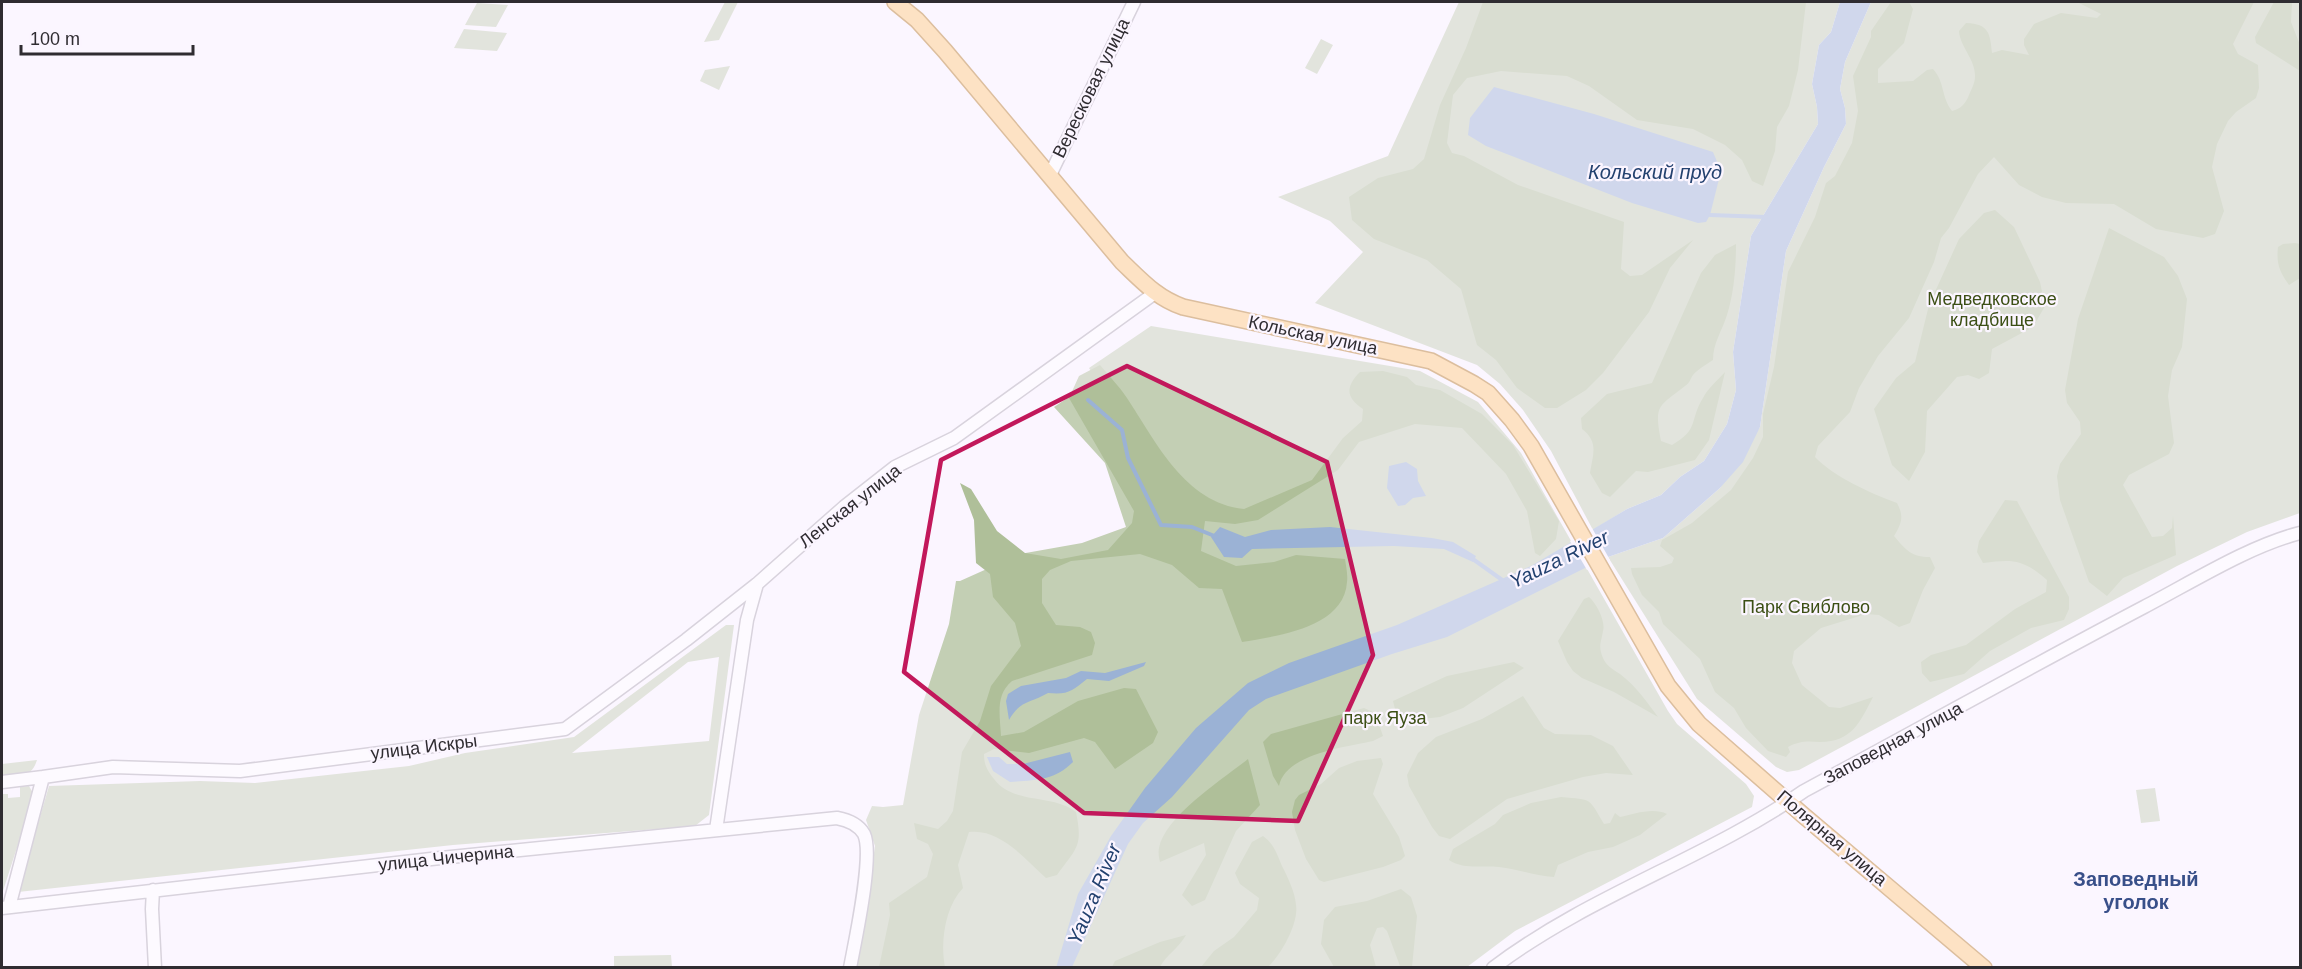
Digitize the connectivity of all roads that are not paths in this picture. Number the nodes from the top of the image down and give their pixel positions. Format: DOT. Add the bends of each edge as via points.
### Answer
graph roads {
  1 [pos="895,2"];
  2 [pos="1134,2"];
  3 [pos="1050,175"];
  4 [pos="1155,293"];
  5 [pos="2301,533"];
  6 [pos="757,584"];
  7 [pos="1683,705"];
  8 [pos="43,777"];
  9 [pos="2,782"];
  10 [pos="1788,802"];
  11 [pos="716,831"];
  12 [pos="153,890"];
  13 [pos="5,908"];
  14 [pos="155,968"];
  15 [pos="850,968"];
  16 [pos="1493,968"];
  17 [pos="1984,968"];
  1 -- 3 [label="main road, Кольская улица" via="938,43"];
  2 -- 3 [label="street, Вересковая улица"];
  3 -- 4 [label="main road, Кольская улица" via="1122,261"];
  4 -- 6 [label="street, Ленская улица" via="954,438 895,467"];
  4 -- 7 [label="main road, Кольская улица" via="1183,307 1431,361 1488,393 1531,446 1668,686"];
  5 -- 10 [label="street, Заповедная улица" via="2239,558 2179,589"];
  6 -- 8 [label="street, улица Искры" via="565,729 240,771 113,767"];
  6 -- 11 [label="street" via="747,620"];
  7 -- 10 [label="main road, Полярная улица" via="1699,724"];
  8 -- 9 [label="street, улица Искры"];
  8 -- 13 [label="street"];
  10 -- 16 [label="street, Заповедная улица" via="1596,903 1523,945"];
  10 -- 17 [label="main road, Полярная улица"];
  11 -- 12 [label="street, улица Чичерина"];
  11 -- 15 [label="street, улица Чичерина" via="837,818 857,826 867,844 867,855"];
  12 -- 13 [label="street, улица Чичерина"];
  12 -- 14 [label="street"];
}
